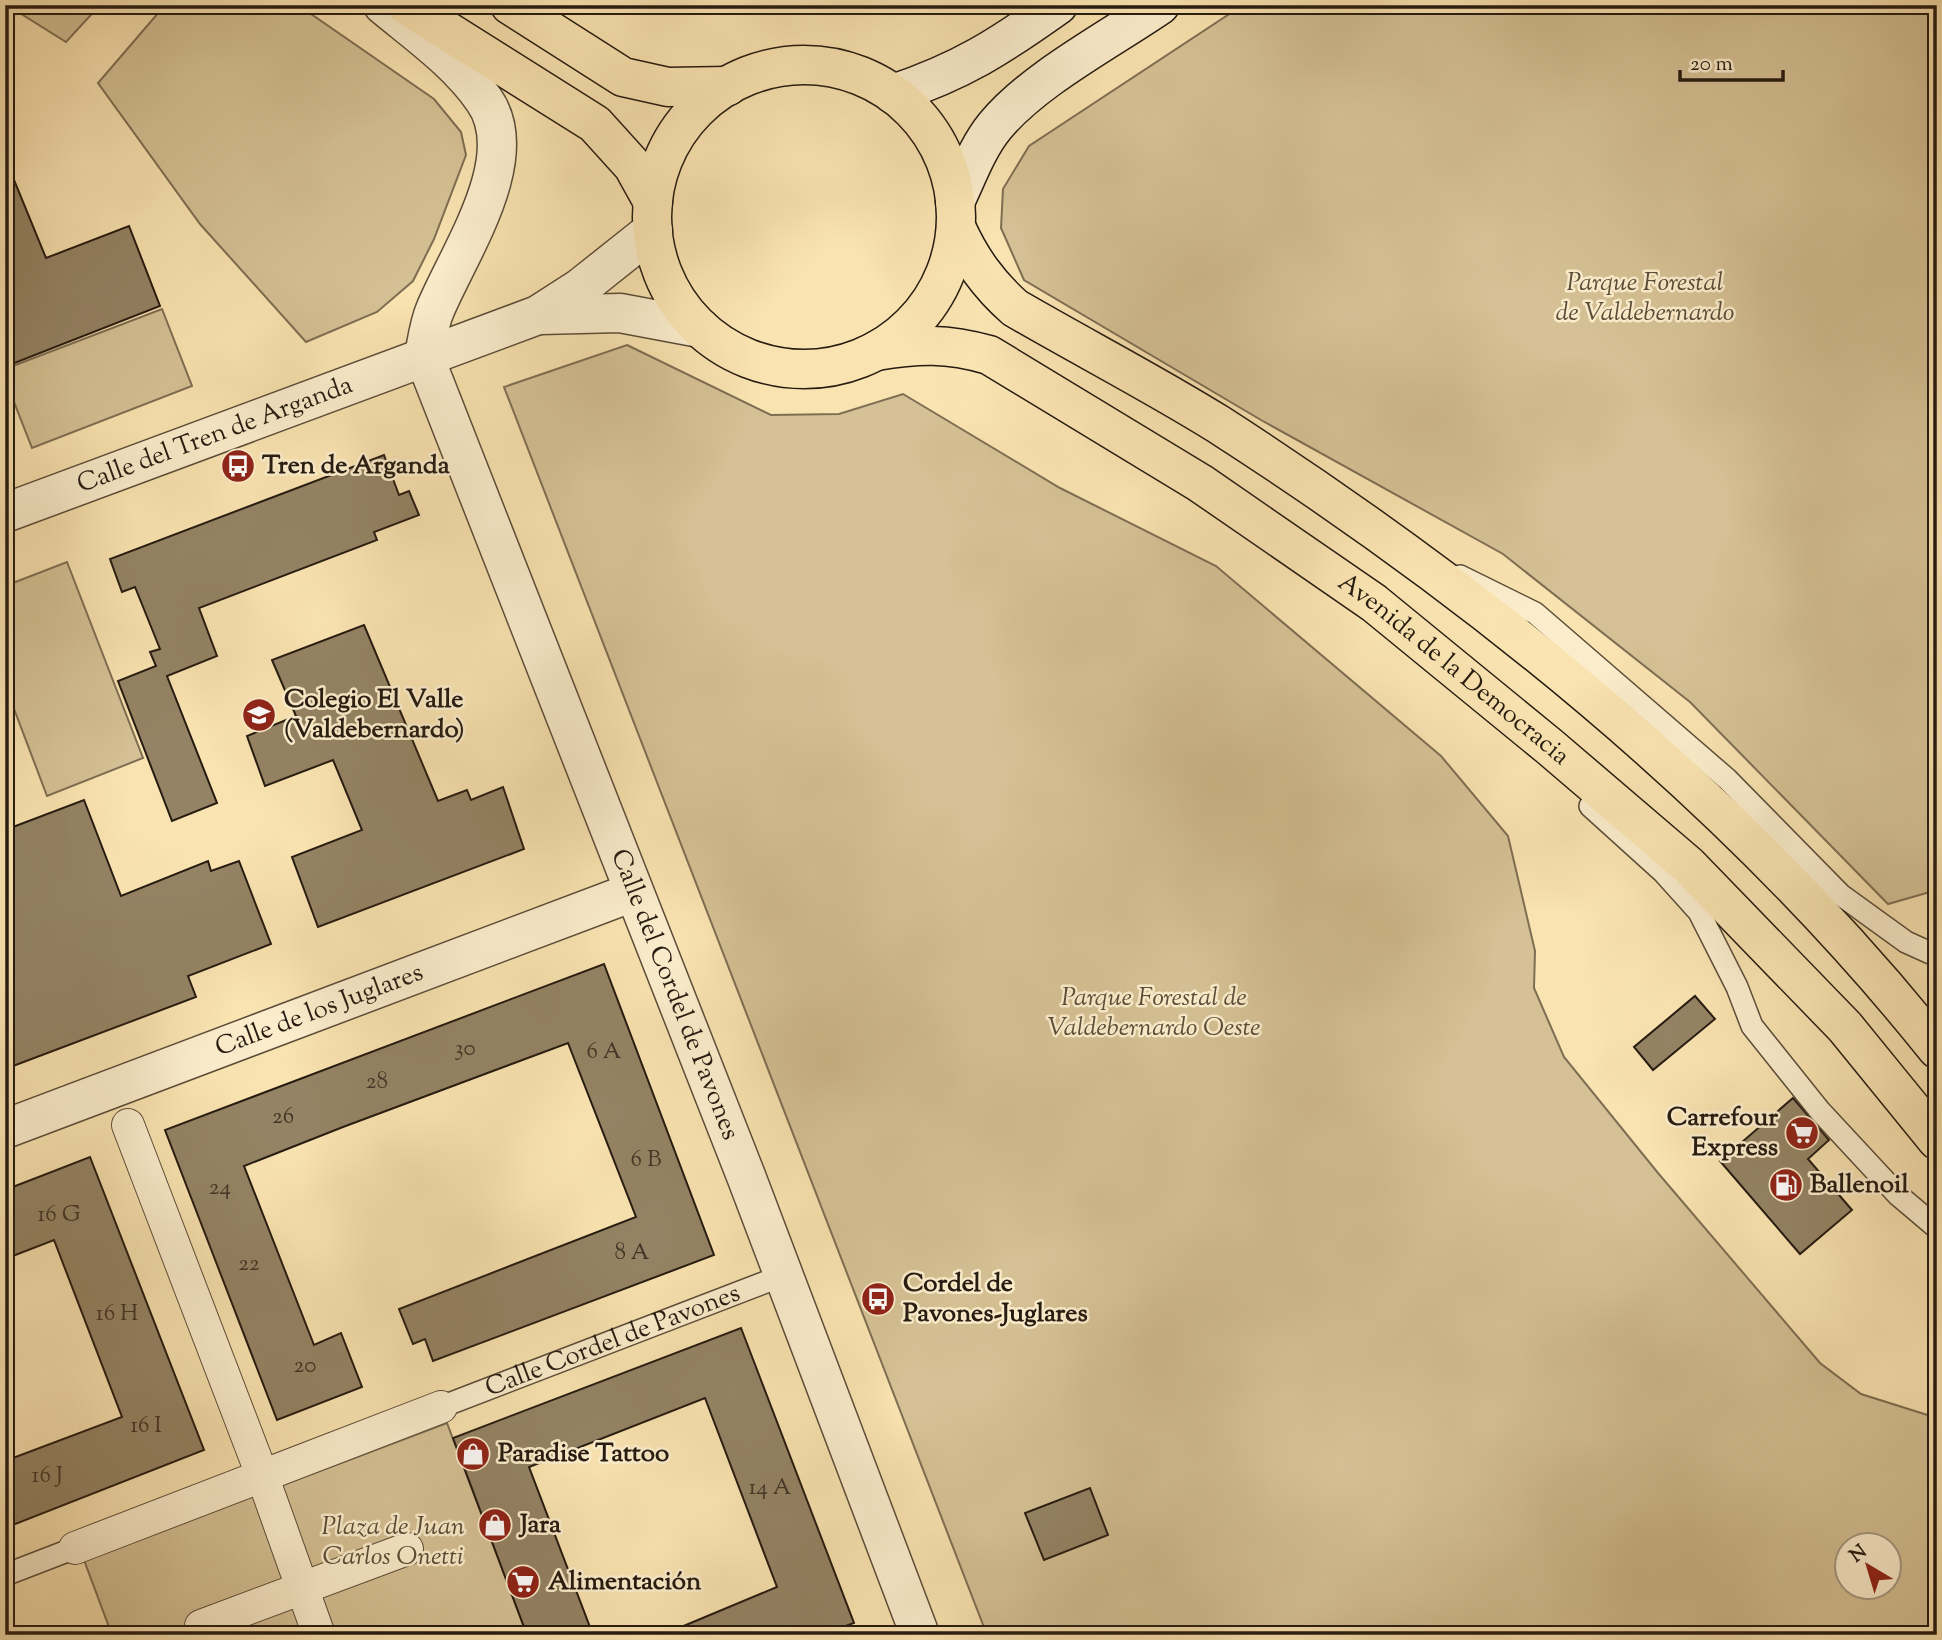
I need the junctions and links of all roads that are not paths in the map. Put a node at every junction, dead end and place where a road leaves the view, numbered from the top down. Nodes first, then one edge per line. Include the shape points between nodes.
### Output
1 (383, 5) edge
2 (406, 5) edge
3 (510, 5) edge
4 (1160, 5) edge
5 (1054, 7) edge
6 (728, 86) junction
7 (893, 94) junction
8 (955, 215) junction
9 (653, 216) junction
10 (538, 315) junction
11 (700, 328) junction
12 (876, 351) junction
13 (424, 356) junction
14 (5, 513) edge
15 (1398, 545) junction
16 (1374, 603) junction
17 (633, 892) junction
18 (1937, 956) edge
19 (1937, 1049) edge
20 (128, 1125) dead end
21 (5, 1129) edge
22 (1937, 1140) edge
23 (1937, 1228) edge
24 (784, 1275) junction
25 (441, 1407) joint
26 (262, 1475) junction
27 (75, 1548) joint
28 (407, 1549) dead end
29 (5, 1575) edge
30 (302, 1589) junction
31 (201, 1626) dead end
32 (919, 1634) edge
33 (319, 1635) edge

1 - 13 street via 470,82 486,103 498,137 490,187 433,313
2 - 9 main road via 594,124 633,166
3 - 6 main road via 623,77 668,87
4 - 8 street via 1021,99 983,144
5 - 7 street via 967,66
6 - 7 main road via 768,70 810,66 855,74
6 - 9 main road via 709,99 677,135 662,164
7 - 8 main road via 934,138 948,171
8 - 12 main road via 944,277 932,299 916,320
8 - 15 main road via 972,261 991,287 1015,308 1215,423
9 - 10 street, Calle del Tren de Arganda via 580,288
9 - 11 main road via 658,259 668,286
10 - 11 street, Calle del Tren de Arganda via 620,313
10 - 13 street, Calle del Tren de Arganda
11 - 12 main road via 742,357 787,368 832,366
12 - 16 main road, Avenida de la Democracia via 926,343 989,355 1200,483
13 - 14 street, Calle del Tren de Arganda
13 - 17 street, Calle del Cordel de Pavones
15 - 18 lane via 1535,614 1727,779 1841,895 1906,942
15 - 19 main road via 1539,653 1715,807 1891,991
16 - 22 main road, Avenida de la Democracia via 1688,865 1845,1027
16 - 23 lane via 1490,719 1663,872 1699,912 1752,1026 1829,1120 1898,1195
17 - 21 street, Calle de los Juglares
17 - 24 street, Calle del Cordel de Pavones
20 - 26 street
24 - 25 lane, Calle Cordel de Pavones
24 - 32 street, Calle del Cordel de Pavones
25 - 26 street
26 - 27 street
26 - 30 street
27 - 29 lane
28 - 30 street
30 - 31 street
30 - 33 street

